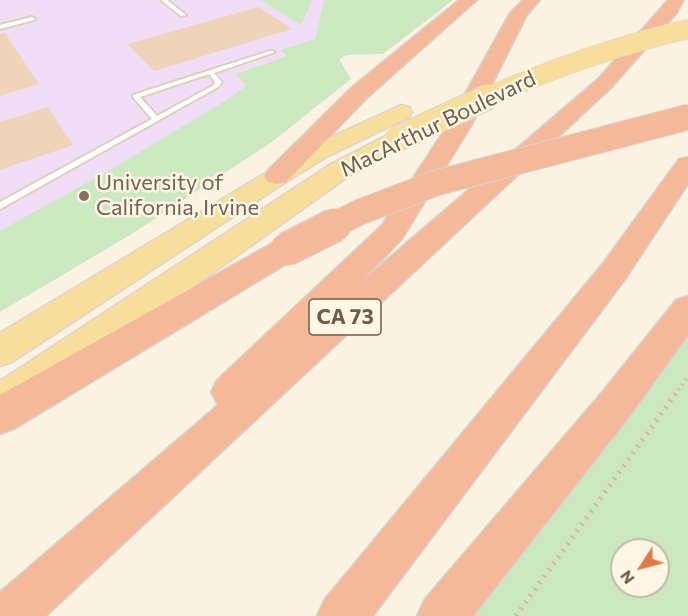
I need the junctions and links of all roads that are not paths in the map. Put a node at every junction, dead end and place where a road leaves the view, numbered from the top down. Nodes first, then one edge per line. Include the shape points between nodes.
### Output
1 (164, 0) edge
2 (469, 0) edge
3 (532, 0) edge
4 (679, 11) edge
5 (183, 15) dead end
6 (32, 20) dead end
7 (0, 27) edge
8 (272, 52) dead end
9 (210, 72) junction
10 (453, 90) dead end
11 (688, 117) edge
12 (407, 118) junction
13 (156, 119) junction
14 (688, 165) edge
15 (277, 176) junction
16 (36, 186) junction
17 (0, 198) edge
18 (0, 206) edge
19 (688, 309) edge
20 (0, 351) edge
21 (0, 402) edge
22 (0, 416) edge
23 (3, 616) edge
24 (10, 616) edge
25 (342, 616) edge
26 (442, 616) edge

1 - 5 lane
2 - 15 highway via 359,93
3 - 23 highway via 519,13 459,126 392,232
4 - 10 main road, MacArthur Boulevard via 519,63
4 - 12 main road, MacArthur Boulevard, bridge via 656,36
4 - 24 highway, CA 73 via 605,83
6 - 7 lane
8 - 9 lane
9 - 13 lane via 219,82 216,86
9 - 13 lane via 135,96
11 - 22 highway, bridge via 436,183 360,212 288,249
12 - 15 main road, MacArthur Boulevard via 316,153
12 - 21 main road, MacArthur Boulevard via 340,170
13 - 16 lane
14 - 25 highway via 615,270
15 - 20 main road
16 - 17 lane
16 - 18 lane
19 - 26 highway via 616,404

